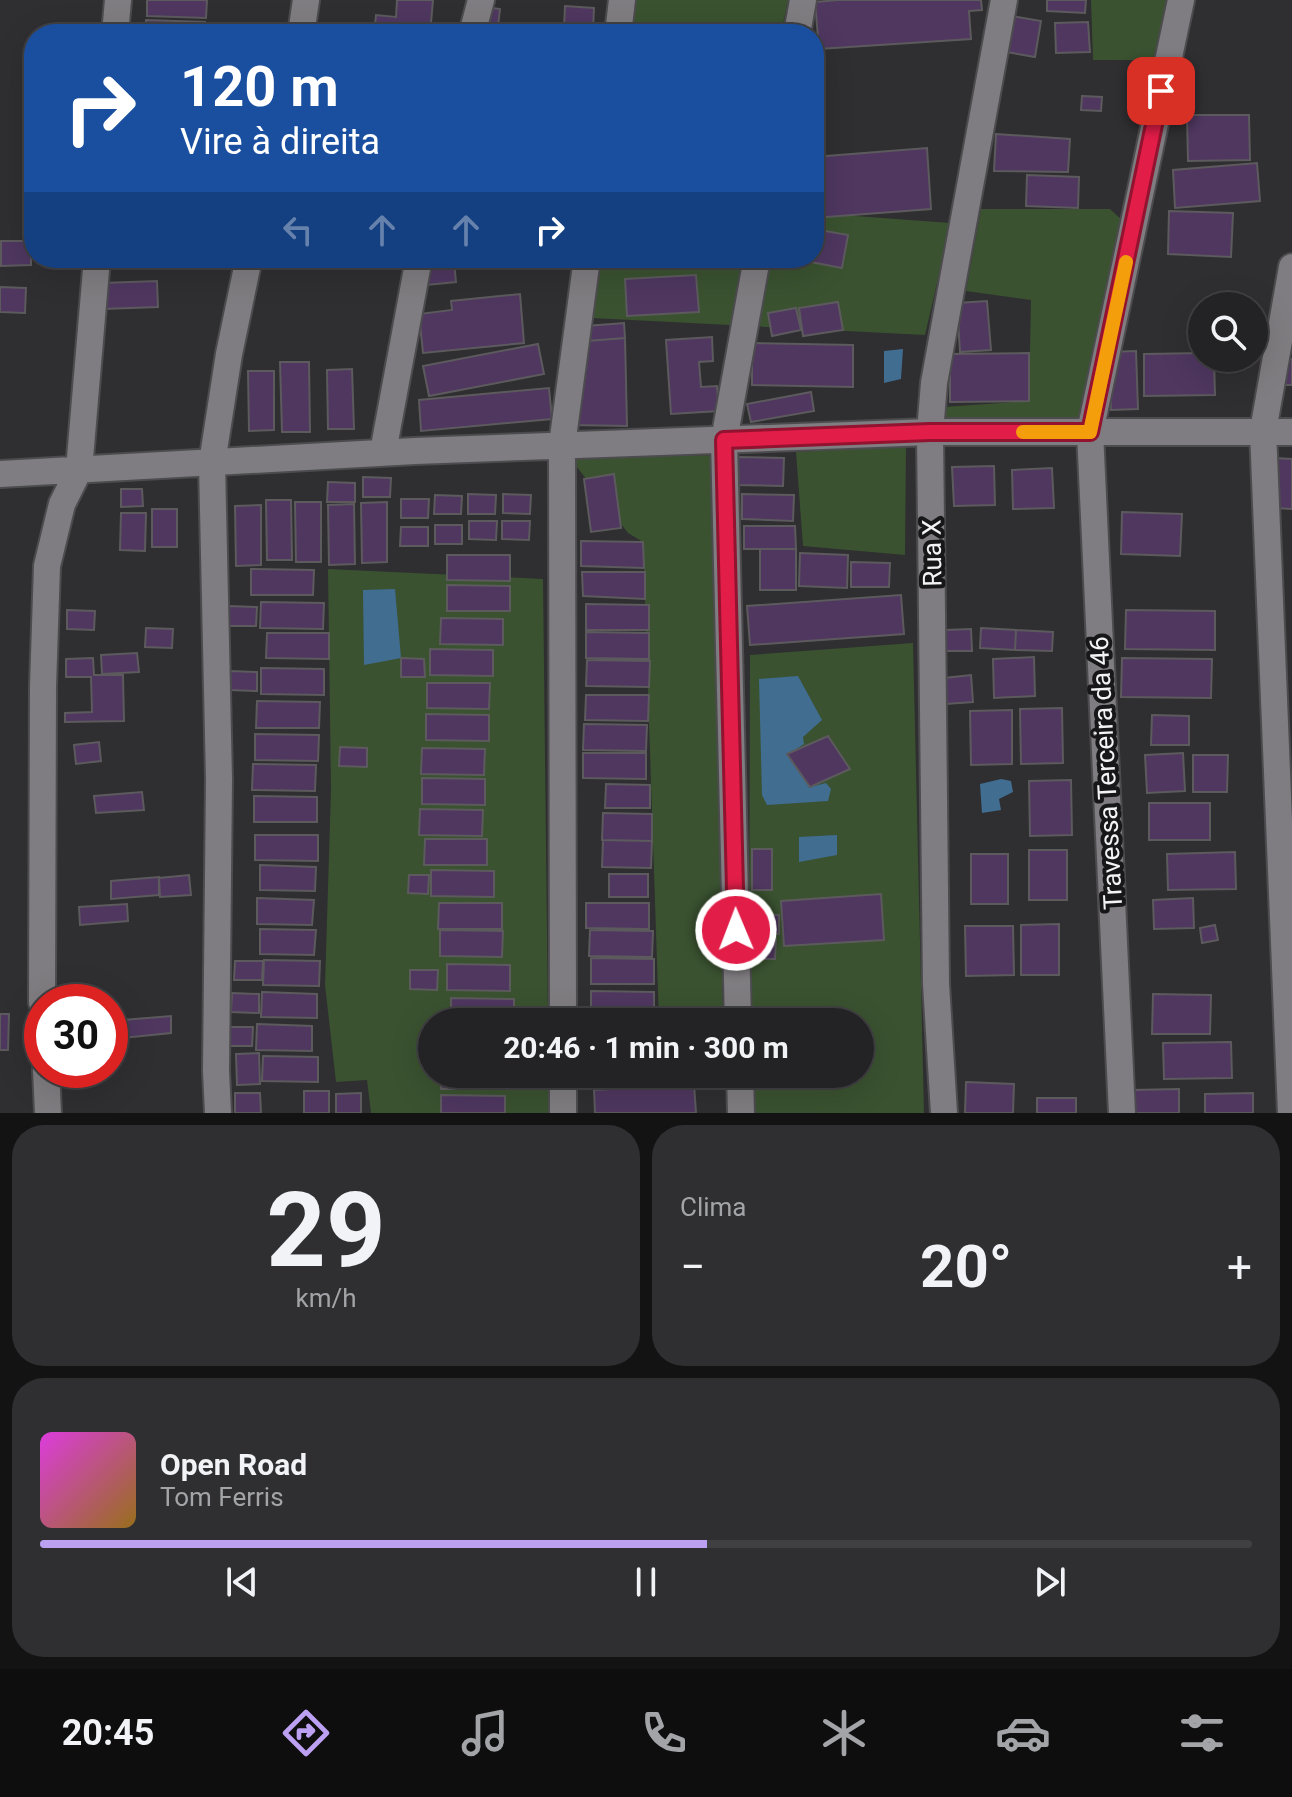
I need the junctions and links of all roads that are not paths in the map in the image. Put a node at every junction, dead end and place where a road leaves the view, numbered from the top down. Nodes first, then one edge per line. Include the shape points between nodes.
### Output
1 (118, 0) edge
2 (306, 0) edge
3 (481, 0) edge
4 (622, 0) edge
5 (803, 0) edge
6 (1004, 0) edge
7 (1181, 0) edge
8 (116, 24) edge
9 (302, 24) edge
10 (475, 24) edge
11 (619, 24) edge
12 (799, 24) edge
13 (1292, 267) edge
14 (96, 268) edge
15 (247, 268) edge
16 (417, 268) edge
17 (586, 268) edge
18 (755, 268) edge
19 (1263, 431) junction
20 (930, 432) junction
21 (1090, 432) junction
22 (1292, 432) edge
23 (724, 440) junction
24 (562, 445) junction
25 (383, 452) junction
26 (212, 463) junction
27 (79, 470) junction
28 (0, 474) edge
29 (42, 984) edge
30 (563, 1008) edge
31 (738, 1008) edge
32 (47, 1088) edge
33 (563, 1088) edge
34 (740, 1088) edge
35 (48, 1113) edge
36 (218, 1113) edge
37 (563, 1113) edge
38 (741, 1113) edge
39 (944, 1113) edge
40 (1122, 1113) edge
41 (1291, 1113) edge

1 - 8 street
2 - 9 street
3 - 10 street
4 - 11 street
5 - 12 street
6 - 20 street, Rua X via 934,383
7 - 21 street, Travessa Terceira da 46
13 - 19 street
14 - 27 street
15 - 26 street
16 - 25 street
17 - 24 street
18 - 23 street
19 - 21 street
19 - 22 street
19 - 41 street
20 - 21 street
20 - 23 street
20 - 39 street, Rua X via 936,984
21 - 40 street, Travessa Terceira da 46
23 - 24 street
23 - 31 street
24 - 25 street
24 - 30 street
25 - 26 street
26 - 27 street
26 - 36 street via 219,780
27 - 28 street
27 - 29 street via 62,504 47,566
32 - 35 street
33 - 37 street
34 - 38 street

